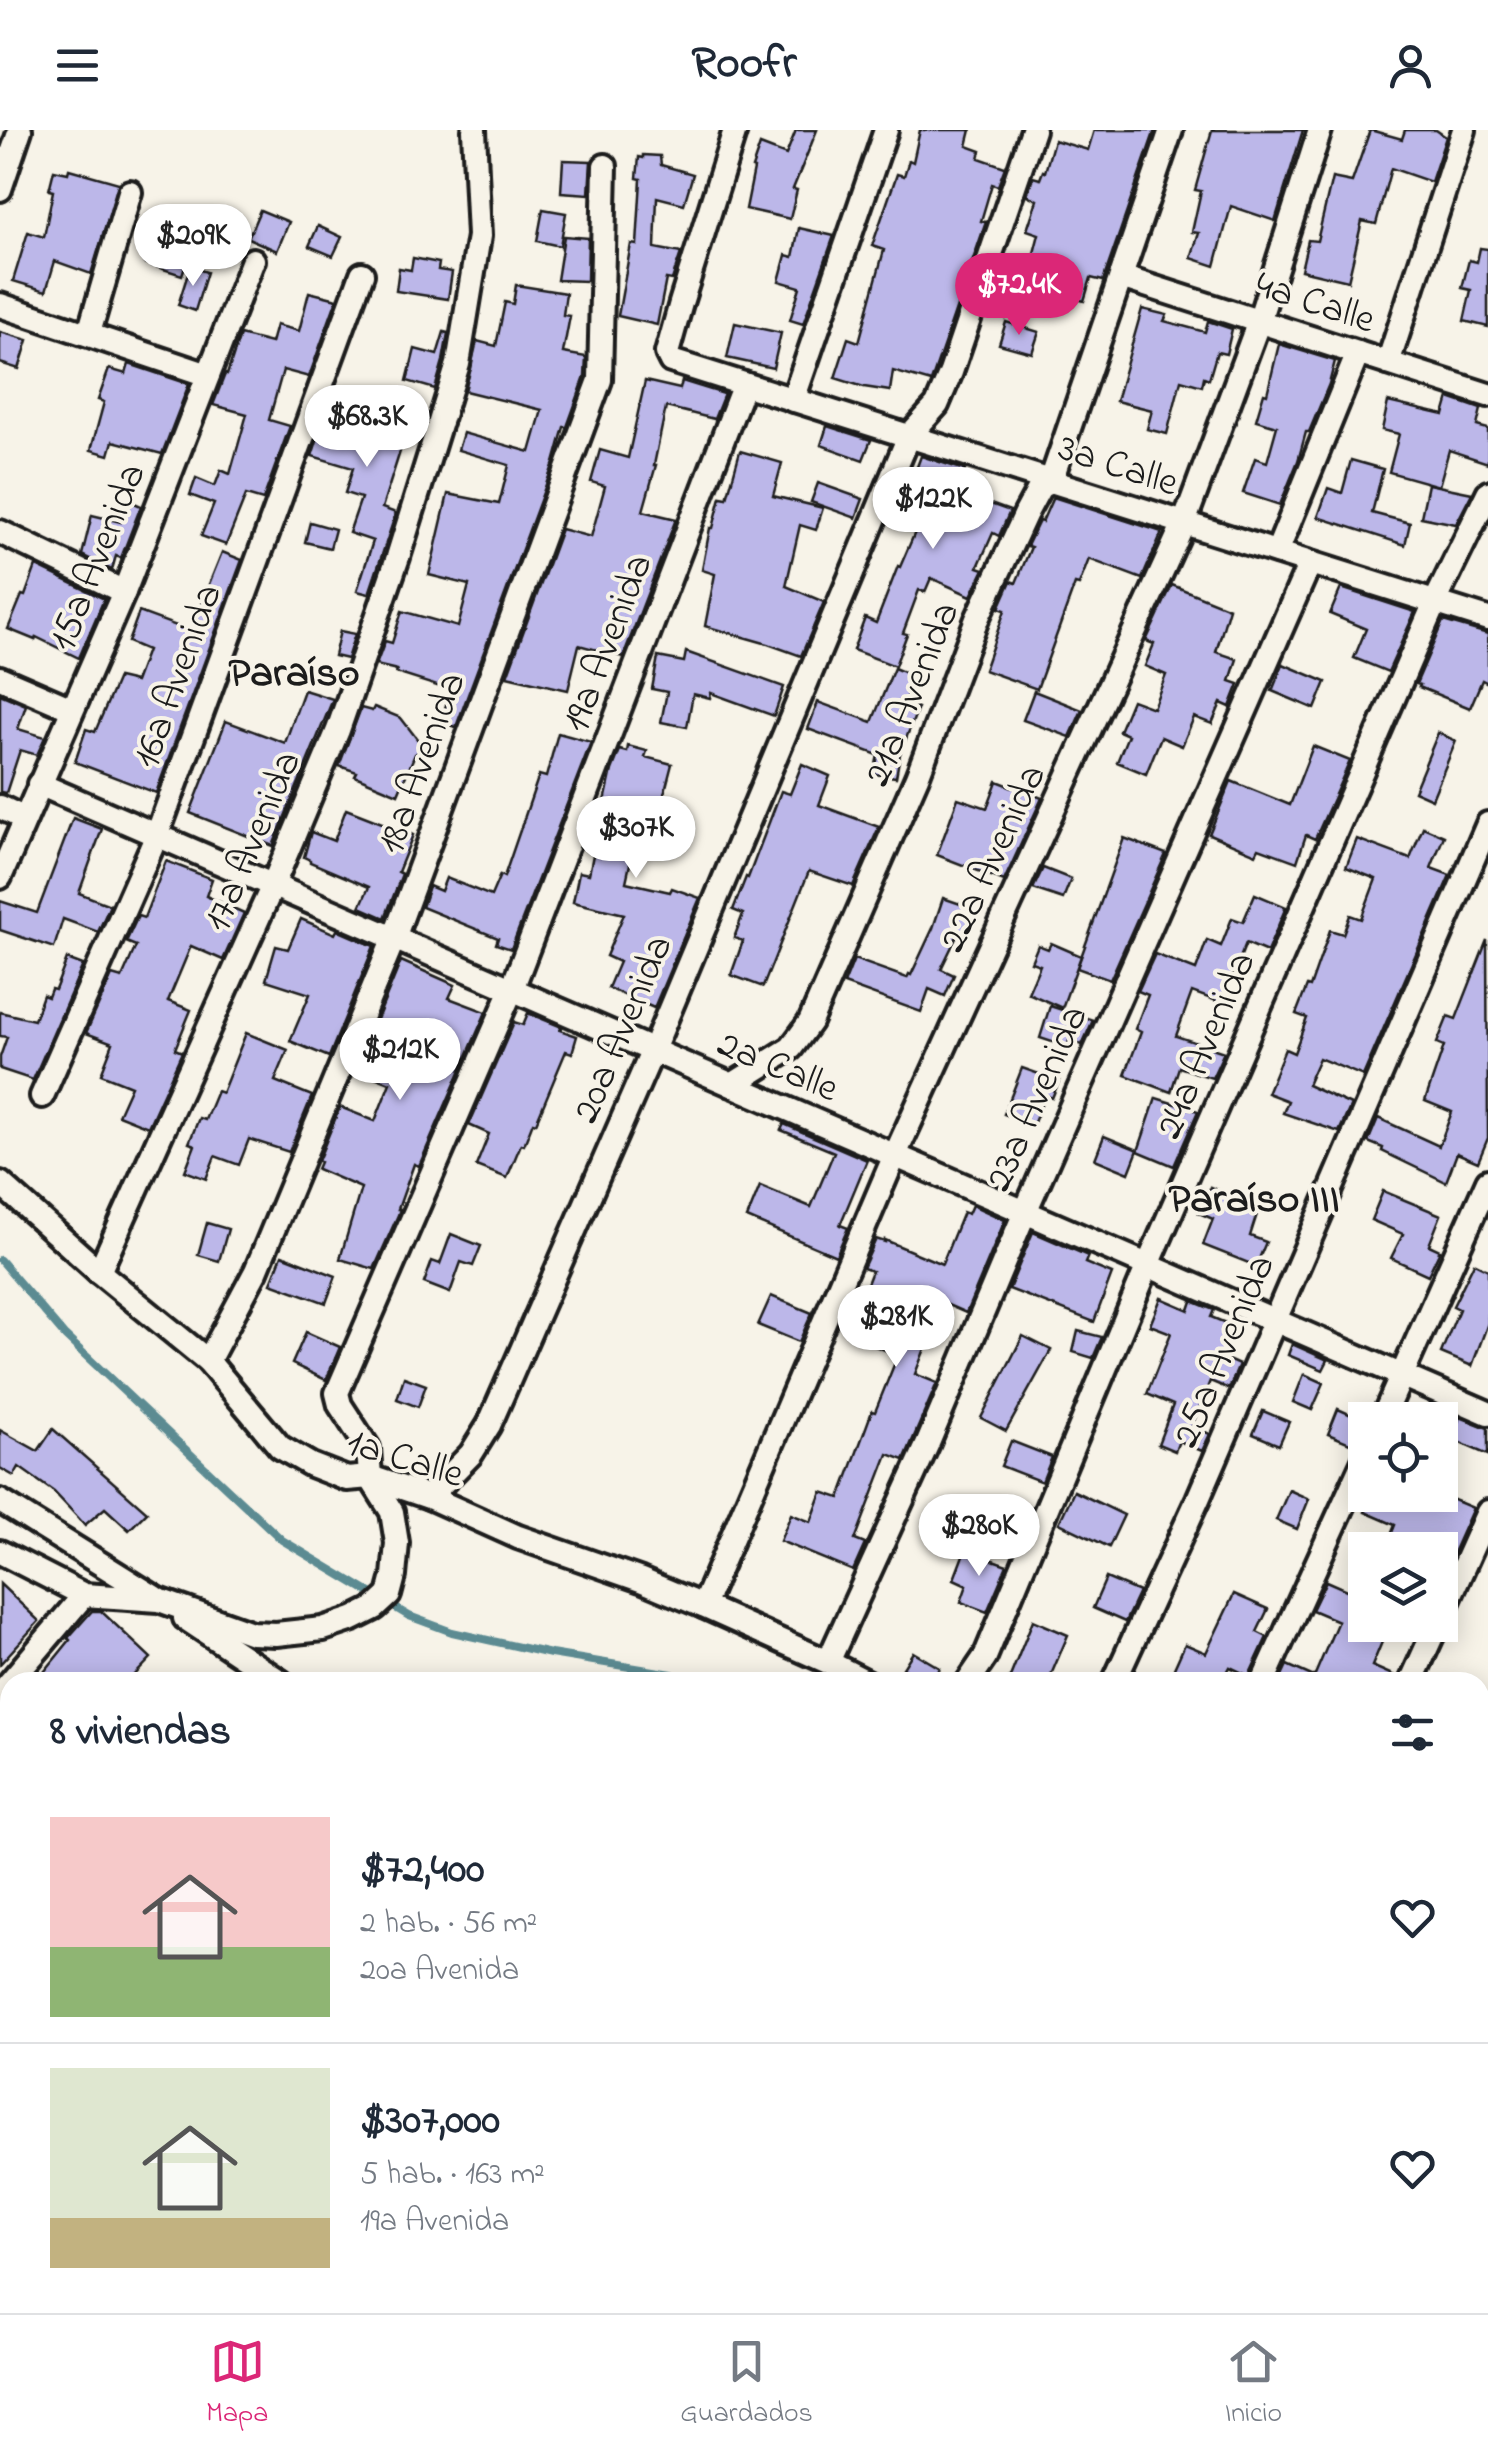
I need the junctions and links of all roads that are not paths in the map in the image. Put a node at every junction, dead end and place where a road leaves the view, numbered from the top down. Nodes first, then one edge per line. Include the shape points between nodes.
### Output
1 (20, 130) edge
2 (474, 130) edge
3 (735, 130) edge
4 (886, 130) edge
5 (1033, 130) edge
6 (1171, 130) edge
7 (1320, 130) edge
8 (1464, 130) edge
9 (605, 166) dead end
10 (0, 188) edge
11 (130, 192) dead end
12 (253, 260) dead end
13 (362, 274) dead end
14 (1121, 277) junction
15 (0, 305) edge
16 (1258, 321) junction
17 (89, 333) junction
18 (1358, 353) junction
19 (1388, 363) junction
20 (208, 375) junction
21 (744, 384) junction
22 (1488, 395) edge
23 (793, 400) junction
24 (909, 436) junction
25 (1051, 481) junction
26 (1488, 493) edge
27 (1184, 523) junction
28 (0, 532) edge
29 (1277, 552) junction
30 (1310, 563) junction
31 (124, 592) junction
32 (1435, 602) junction
33 (1488, 619) edge
34 (0, 678) edge
35 (72, 709) junction
36 (40, 784) junction
37 (0, 808) edge
38 (25, 819) junction
39 (1488, 824) edge
40 (157, 834) junction
41 (0, 877) edge
42 (272, 885) junction
43 (394, 938) junction
44 (512, 989) junction
45 (652, 1050) junction
46 (732, 1085) junction
47 (42, 1096) dead end
48 (894, 1156) junction
49 (1488, 1182) edge
50 (0, 1183) edge
51 (1024, 1212) junction
52 (1148, 1266) junction
53 (99, 1272) junction
54 (1274, 1320) junction
55 (208, 1360) junction
56 (1402, 1376) junction
57 (1390, 1402) edge
58 (1488, 1413) edge
59 (370, 1477) junction
60 (1348, 1495) edge
61 (430, 1497) junction
62 (0, 1501) edge
63 (1488, 1512) edge
64 (0, 1552) edge
65 (1458, 1579) edge
66 (84, 1596) junction
67 (159, 1600) junction
68 (703, 1606) junction
69 (1430, 1642) edge
70 (828, 1662) junction
71 (19, 1672) edge
72 (264, 1672) edge
73 (848, 1672) edge
74 (975, 1672) edge
75 (1119, 1672) edge
76 (1268, 1672) edge
77 (1416, 1672) edge

1 - 10 street
2 - 42 street, 17a Avenida via 479,236 458,364 338,730
3 - 21 street, 3a Calle via 667,353 671,361
4 - 23 street
5 - 24 street, 20a Avenida via 951,372 937,405
6 - 14 street, 21a Avenida
7 - 16 street, 22a Avenida
8 - 19 street
9 - 43 street, 18a Avenida via 600,380
11 - 17 street
12 - 20 street, 15a Avenida
13 - 40 street, 16a Avenida
14 - 16 street, 4a Calle
14 - 25 street, 21a Avenida
15 - 17 street
16 - 18 street, 4a Calle
16 - 27 street, 22a Avenida
17 - 20 street
18 - 19 street, 4a Calle
18 - 29 street
19 - 22 street, 4a Calle
20 - 31 street, 15a Avenida
21 - 23 street, 3a Calle
21 - 44 street, 19a Avenida
23 - 24 street, 3a Calle
24 - 25 street, 3a Calle
24 - 45 street, 20a Avenida
25 - 27 street, 3a Calle
25 - 46 street, 21a Avenida via 1026,513 977,619 917,777 810,1022 790,1048
26 - 32 street, 24a Avenida
27 - 29 street, 3a Calle
27 - 48 street, 22a Avenida
28 - 31 street
29 - 30 street, 3a Calle
30 - 32 street, 3a Calle
30 - 51 street, 23a Avenida
31 - 35 street, 15a Avenida
32 - 33 street, 3a Calle
32 - 52 street, 24a Avenida
34 - 35 street
35 - 36 street, 15a Avenida
36 - 38 street, 15a Avenida
36 - 40 street, 2a Calle
37 - 38 street
38 - 41 street, 15a Avenida
39 - 54 street, 25a Avenida
40 - 42 street, 2a Calle
40 - 47 street, 16a Avenida
42 - 43 street, 2a Calle
42 - 53 street, 17a Avenida
43 - 44 street, 2a Calle
43 - 55 street, 18a Avenida via 256,1272
44 - 45 street, 2a Calle
44 - 59 street, 19a Avenida via 336,1393 368,1448
45 - 46 street, 2a Calle
45 - 61 street, 20a Avenida via 488,1425
46 - 48 street, 2a Calle
48 - 51 street, 2a Calle
48 - 68 street, 22a Avenida
49 - 56 street
50 - 53 street, 1a Calle
51 - 52 street, 2a Calle
51 - 70 street, 23a Avenida
52 - 54 street, 2a Calle
52 - 74 street, 24a Avenida
53 - 55 street, 1a Calle
54 - 56 street, 2a Calle
54 - 75 street, 25a Avenida
55 - 59 street, 1a Calle via 280,1447 347,1479
56 - 57 street
56 - 58 street, 2a Calle
59 - 61 street, 1a Calle
59 - 67 street via 392,1512 394,1576 389,1595 354,1620 252,1633
60 - 76 street
61 - 68 street, 1a Calle
62 - 67 street
63 - 65 street
64 - 66 street
66 - 67 street
66 - 71 street
67 - 72 street
68 - 70 street, 1a Calle
69 - 77 street
70 - 73 street, 1a Calle

